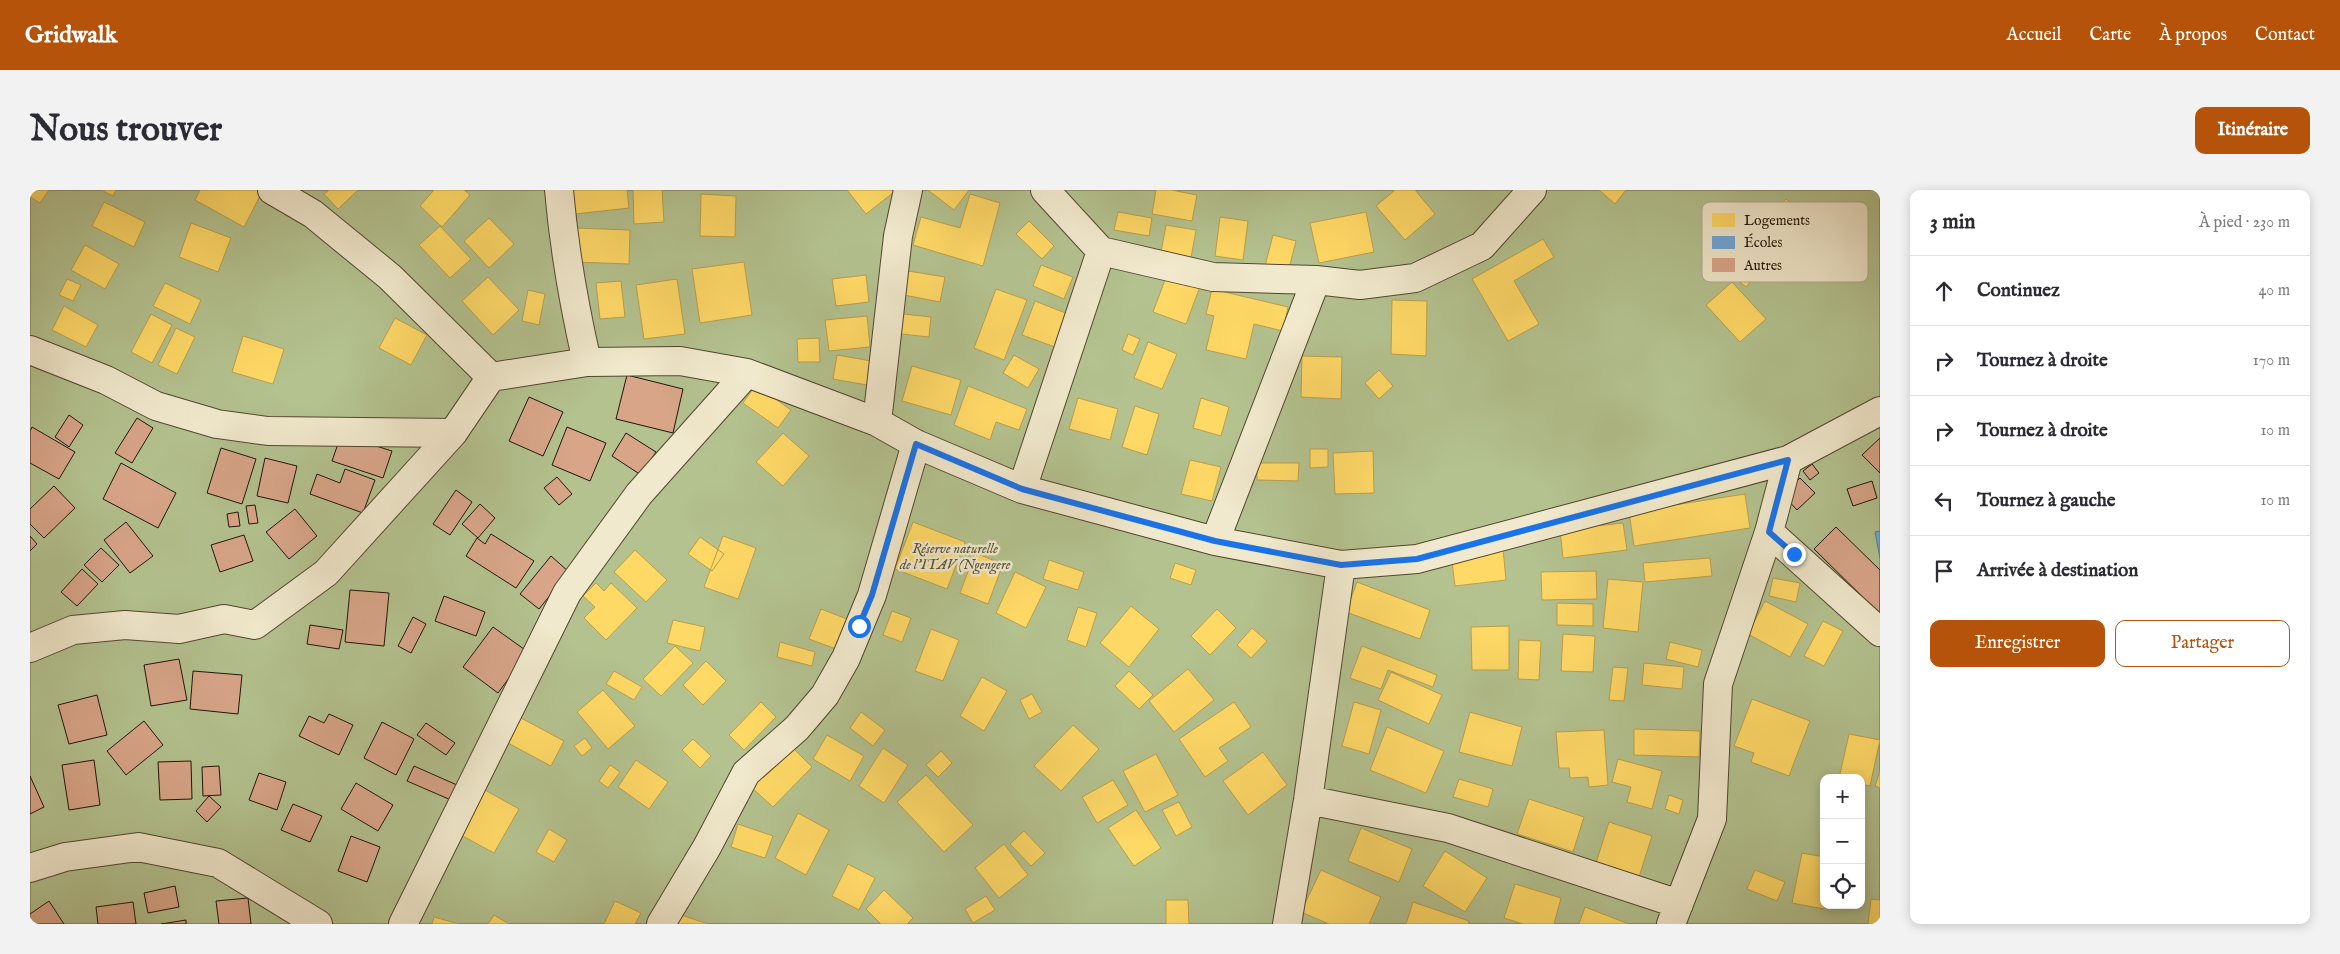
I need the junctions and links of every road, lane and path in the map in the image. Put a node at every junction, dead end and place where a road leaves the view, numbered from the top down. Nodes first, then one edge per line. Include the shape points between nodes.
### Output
1 (272, 190) edge
2 (559, 190) edge
3 (908, 190) edge
4 (1045, 190) edge
5 (1532, 190) edge
6 (1101, 251) junction
7 (1316, 280) junction
8 (30, 350) edge
9 (587, 362) junction
10 (747, 373) junction
11 (491, 377) junction
12 (1880, 411) edge
13 (877, 422) junction
14 (453, 434) junction
15 (916, 444) junction
16 (1788, 460) junction
17 (1022, 489) junction
18 (1769, 532) junction
19 (1215, 541) junction
20 (1341, 565) junction
21 (1880, 632) edge
22 (30, 648) edge
23 (1308, 800) junction
24 (30, 868) edge
25 (1675, 914) edge
26 (318, 924) edge
27 (403, 924) edge
28 (661, 924) edge
29 (1287, 924) edge

1 - 11 street via 314,214 390,277
2 - 9 street via 575,309
3 - 13 street via 898,236
4 - 6 street
5 - 7 street via 1482,246 1415,278 1360,285
6 - 7 street via 1213,277
6 - 17 street
7 - 19 street
8 - 14 street via 106,380 156,406 216,424 268,431
9 - 10 street via 680,362
9 - 11 street
10 - 13 street
10 - 27 street via 639,494 567,593
11 - 14 street
12 - 16 street
13 - 15 street
14 - 22 street via 326,573 255,625 224,619 179,629 124,625 72,630
15 - 17 street
15 - 28 street via 872,595 846,658 825,695 798,728 746,773
16 - 18 street
16 - 20 street via 1417,559
17 - 19 street
18 - 21 street
18 - 25 street via 1718,684 1712,819
19 - 20 street
20 - 23 street
23 - 25 street via 1448,828
23 - 29 street
24 - 26 street via 65,857 138,847 218,862

